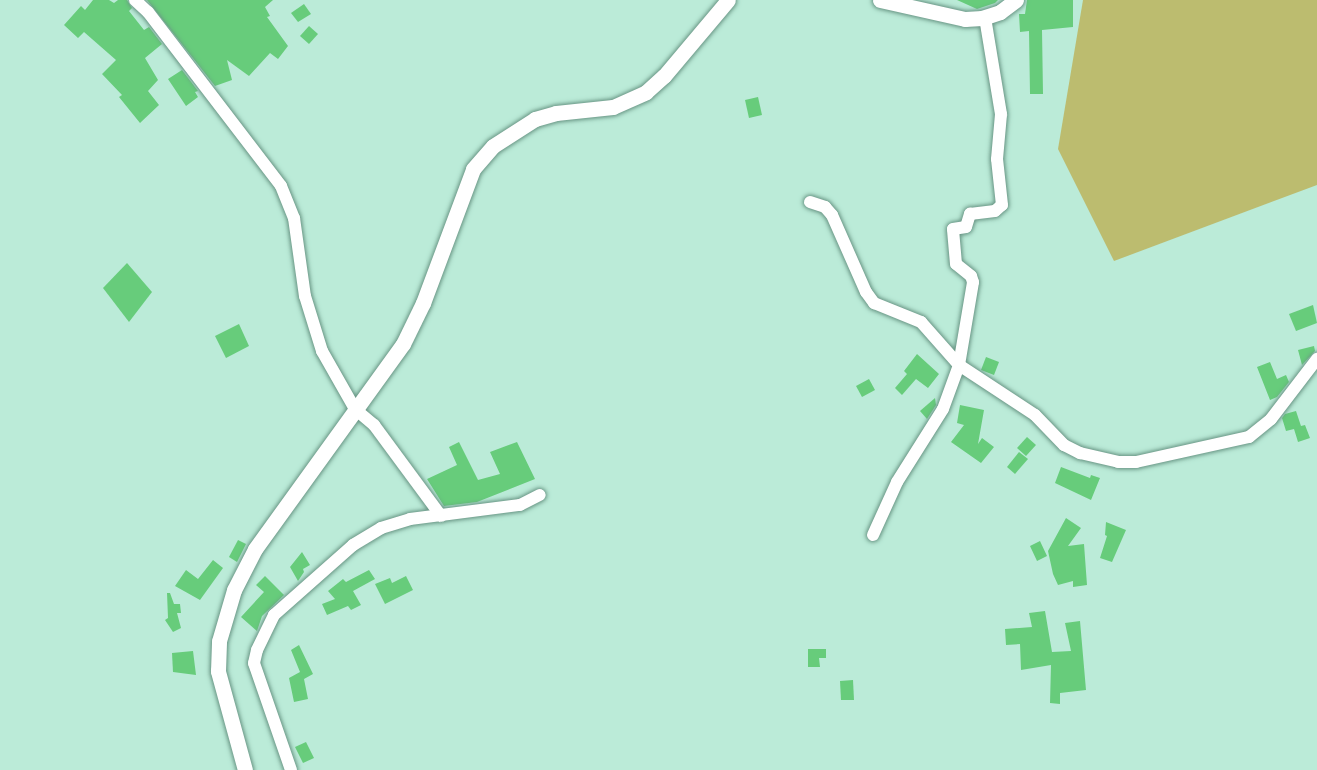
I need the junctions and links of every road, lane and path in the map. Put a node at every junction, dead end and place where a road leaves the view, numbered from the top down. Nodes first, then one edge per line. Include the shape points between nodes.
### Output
1 (135, 0) edge
2 (728, 0) edge
3 (880, 0) edge
4 (1016, 0) edge
5 (985, 17) junction
6 (810, 202) dead end
7 (1317, 359) edge
8 (959, 365) junction
9 (355, 409) junction
10 (540, 495) dead end
11 (441, 516) junction
12 (873, 535) dead end
13 (245, 770) edge
14 (291, 770) edge

1 - 9 street via 281,186 294,218 314,330 336,379
2 - 9 street via 646,92 613,107 535,119 482,157 466,183 412,328
3 - 5 street via 946,16
4 - 5 street
5 - 8 street via 1001,114 997,159 1003,201 998,210 970,214 966,227 953,230 956,264 973,279
6 - 8 street via 825,207 832,215 870,299 883,309 921,322
7 - 8 street via 1271,419 1249,437 1136,462 1118,462 1072,449 1035,415
8 - 12 street via 943,409 897,482
9 - 11 street via 374,425
9 - 13 street via 255,549 225,616 218,671
10 - 11 street via 520,505
11 - 14 street via 397,522 362,538 271,620 257,650 255,668

